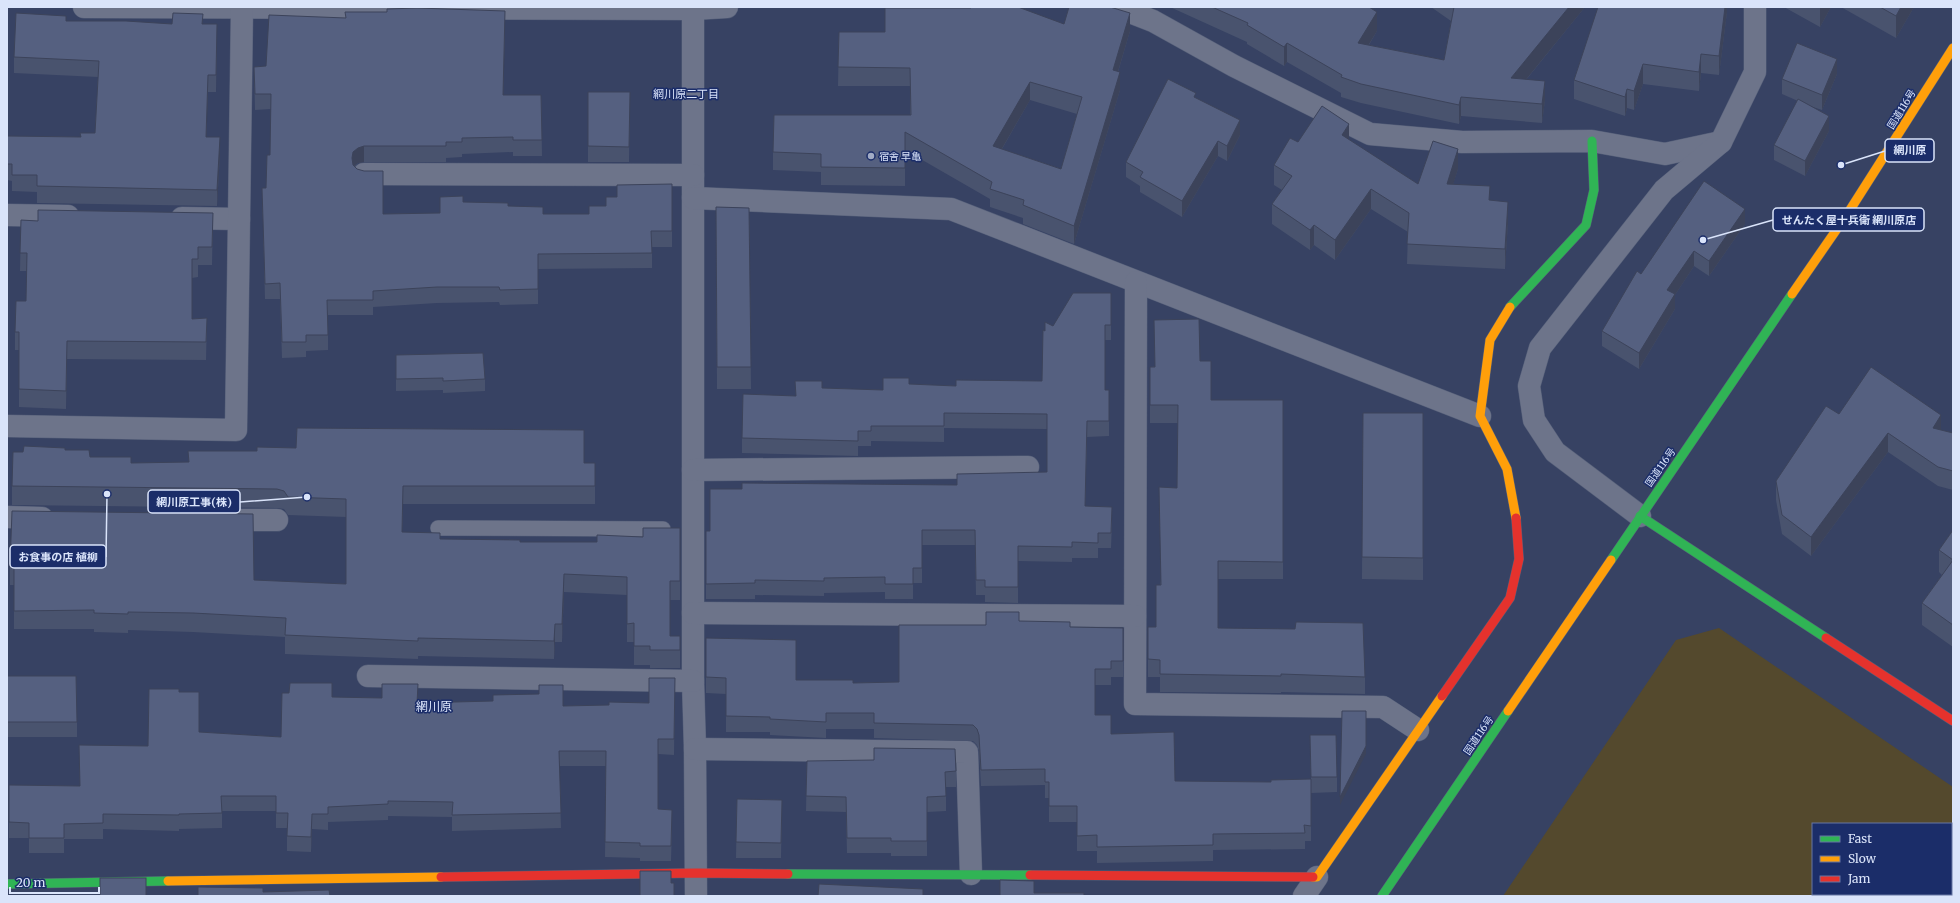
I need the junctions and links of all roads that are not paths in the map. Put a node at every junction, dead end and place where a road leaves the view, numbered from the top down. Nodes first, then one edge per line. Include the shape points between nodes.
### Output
1 (84, 7) edge
2 (727, 7) edge
3 (1117, 7) edge
4 (1755, 7) edge
5 (242, 8) edge
6 (693, 8) edge
7 (1953, 48) edge
8 (1592, 141) junction
9 (1721, 142) junction
10 (364, 174) edge
11 (693, 175) junction
12 (693, 198) junction
13 (7, 215) edge
14 (84, 216) edge
15 (162, 218) edge
16 (239, 219) junction
17 (1136, 282) junction
18 (1480, 416) junction
19 (7, 426) edge
20 (1028, 466) dead end
21 (693, 470) junction
22 (1640, 516) junction
23 (7, 517) edge
24 (63, 518) edge
25 (206, 519) edge
26 (277, 520) dead end
27 (438, 528) dead end
28 (692, 529) junction
29 (693, 613) junction
30 (1135, 616) junction
31 (368, 676) dead end
32 (693, 681) junction
33 (1953, 721) edge
34 (1418, 730) junction
35 (695, 749) junction
36 (696, 873) junction
37 (971, 874) junction
38 (1317, 877) junction
39 (7, 884) edge
40 (696, 896) edge
41 (1304, 896) edge
42 (1382, 896) edge

1 - 5 street
2 - 6 street
3 - 8 street via 1153,21 1234,66 1370,134 1462,142
4 - 9 street via 1754,72
5 - 6 street
5 - 16 street
6 - 11 street
7 - 22 main road, 国道116号 via 1848,213
8 - 9 street via 1665,154
8 - 18 main road via 1594,190 1586,225 1513,302 1490,340
9 - 22 street via 1660,196 1540,348 1528,386 1534,420 1555,452
10 - 11 street
11 - 12 street
12 - 17 street via 951,209
12 - 21 street
13 - 14 street
15 - 16 street
16 - 19 street via 236,430
17 - 18 street
17 - 30 street
18 - 34 main road via 1507,469 1516,516 1519,560 1510,598
20 - 21 street
21 - 28 street
22 - 33 main road
22 - 42 main road, 国道116号
23 - 24 street
25 - 26 street
27 - 28 lane
28 - 29 street
29 - 30 street
29 - 32 street
30 - 34 street via 1135,704 1383,707
31 - 32 street
32 - 35 street
34 - 38 main road
35 - 36 street
35 - 37 street via 967,752
36 - 37 main road
36 - 39 main road
36 - 40 street
37 - 38 main road
38 - 41 street

